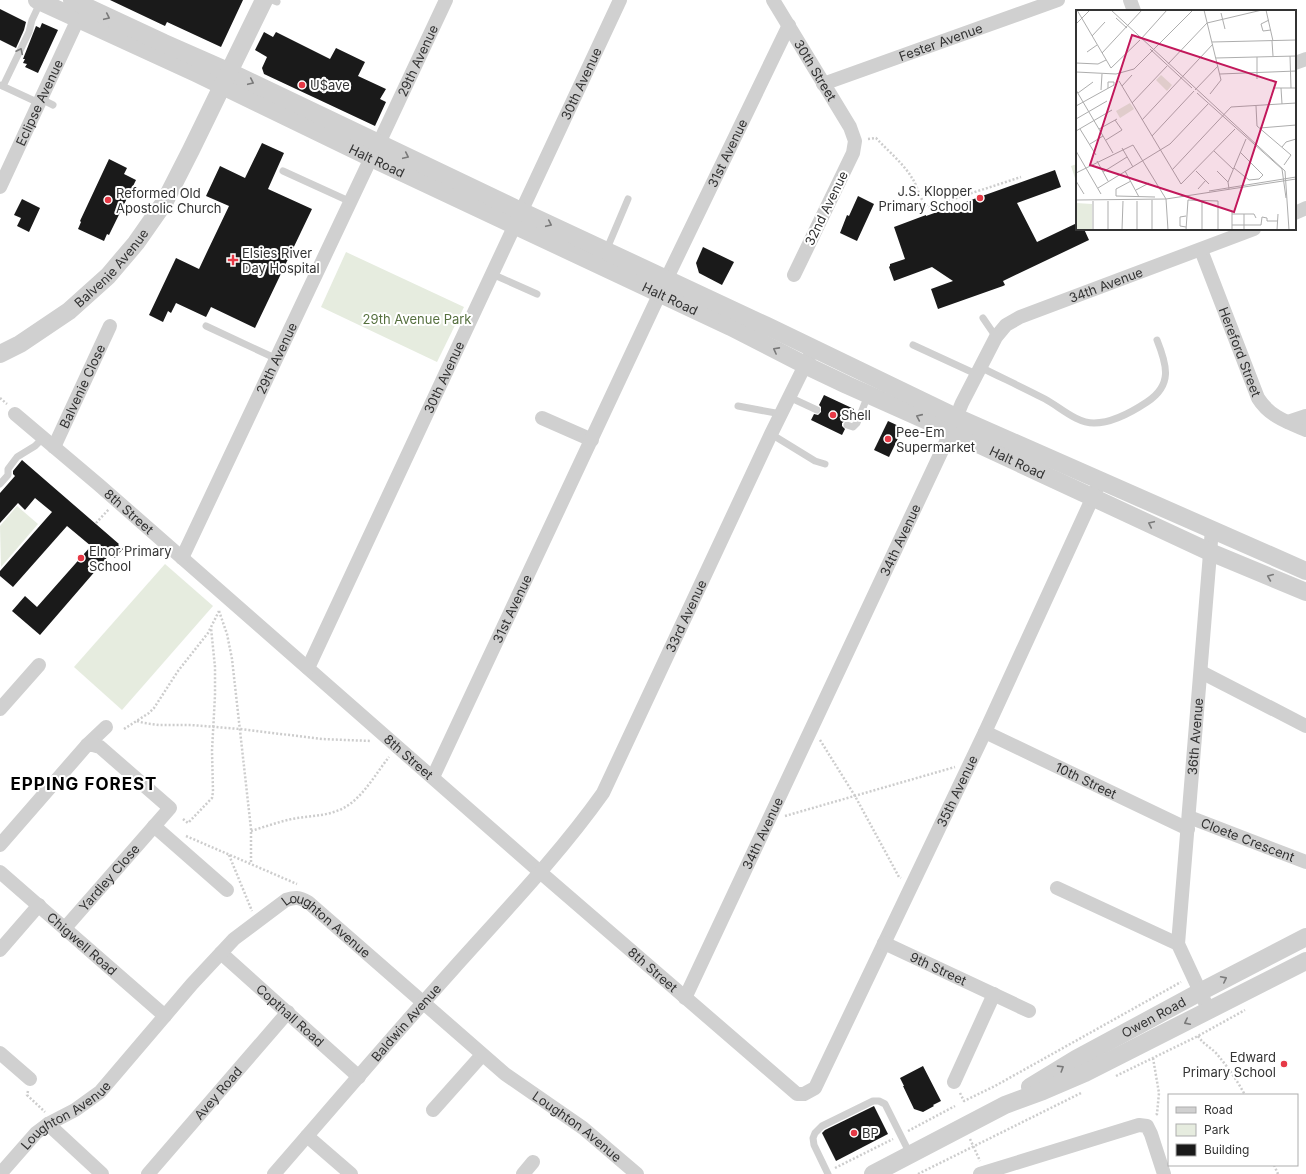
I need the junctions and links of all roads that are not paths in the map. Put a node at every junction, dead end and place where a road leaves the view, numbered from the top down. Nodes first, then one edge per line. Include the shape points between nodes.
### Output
1 (446, 0) edge
2 (620, 0) edge
3 (773, 0) edge
4 (1058, 0) edge
5 (1130, 0) edge
6 (39, 1) edge
7 (271, 1) edge
8 (81, 6) edge
9 (1134, 10) edge
10 (788, 26) junction
11 (1306, 59) edge
12 (1296, 63) edge
13 (226, 79) junction
14 (823, 84) junction
15 (2, 85) edge
16 (44, 102) junction
17 (855, 141) joint
18 (375, 151) junction
19 (283, 171) dead end
20 (0, 187) edge
21 (628, 200) dead end
22 (351, 202) junction
23 (1306, 208) edge
24 (1296, 213) edge
25 (518, 218) junction
26 (1251, 230) edge
27 (1201, 250) junction
28 (606, 251) junction
29 (492, 274) junction
30 (794, 275) dead end
31 (663, 287) junction
32 (537, 294) dead end
33 (983, 318) dead end
34 (110, 326) dead end
35 (206, 326) dead end
36 (996, 337) junction
37 (1157, 340) dead end
38 (913, 345) dead end
39 (813, 349) junction
40 (0, 354) edge
41 (277, 359) junction
42 (805, 365) junction
43 (978, 370) junction
44 (868, 395) junction
45 (789, 397) junction
46 (738, 406) dead end
47 (817, 410) dead end
48 (13, 411) road end
49 (781, 414) junction
50 (1306, 416) edge
51 (542, 418) dead end
52 (1288, 422) junction
53 (847, 424) dead end
54 (953, 424) junction
55 (1306, 430) edge
56 (771, 434) junction
57 (43, 438) junction
58 (592, 440) junction
59 (54, 447) junction
60 (825, 464) dead end
61 (1100, 481) junction
62 (0, 484) edge
63 (1093, 498) junction
64 (1212, 529) junction
65 (1210, 552) junction
66 (182, 558) junction
67 (1306, 571) edge
68 (1306, 592) edge
69 (39, 665) dead end
70 (308, 668) junction
71 (1201, 672) junction
72 (0, 709) edge
73 (1306, 726) edge
74 (106, 727) dead end
75 (985, 732) junction
76 (87, 746) junction
77 (433, 777) junction
78 (1188, 823) junction
79 (154, 826) junction
80 (0, 845) edge
81 (1306, 862) edge
82 (0, 872) edge
83 (540, 872) junction
84 (1057, 888) dead end
85 (227, 890) dead end
86 (39, 905) junction
87 (65, 928) junction
88 (1306, 937) edge
89 (884, 943) junction
90 (1178, 944) junction
91 (0, 950) edge
92 (221, 953) junction
93 (1306, 961) edge
94 (1200, 992) junction
95 (994, 994) junction
96 (685, 998) junction
97 (423, 1002) junction
98 (1029, 1011) dead end
99 (288, 1012) junction
100 (1209, 1012) junction
101 (165, 1016) junction
102 (0, 1053) edge
103 (482, 1055) junction
104 (359, 1076) junction
105 (30, 1079) dead end
106 (954, 1082) dead end
107 (804, 1094) joint
108 (1005, 1105) junction
109 (434, 1110) dead end
110 (49, 1120) junction
111 (307, 1136) junction
112 (911, 1154) junction
113 (533, 1162) dead end
114 (1016, 1169) edge
115 (827, 1173) edge
116 (982, 1173) edge
117 (0, 1174) edge
118 (102, 1174) edge
119 (148, 1174) edge
120 (274, 1174) edge
121 (351, 1174) edge
122 (523, 1174) edge
123 (636, 1174) edge
124 (873, 1174) edge
125 (1164, 1174) edge

1 - 18 street, 29th Avenue
2 - 25 street, 30th Avenue
3 - 10 street, 30th Street
4 - 14 street, Fester Avenue
5 - 9 street
6 - 8 street, Halt Road
15 -> 6 lane via 29,32
7 - 13 street, Balvenie Avenue
8 - 13 street, Halt Road via 164,43
8 - 16 street, Eclipse Avenue
10 - 14 street, 30th Street
10 - 31 street, 31st Avenue
11 - 12 street
13 - 18 street, Halt Road
13 - 40 street, Balvenie Avenue via 164,203 136,243 108,276 69,311 20,344
14 - 17 street, 30th Street via 850,127
15 - 16 lane
16 - 20 street, Eclipse Avenue
17 - 30 street, 32nd Avenue via 853,153
18 - 22 street, 29th Avenue
18 - 25 street, Halt Road
19 - 22 lane
21 - 28 lane
22 - 41 street, 29th Avenue
23 - 24 street
25 -> 28 street, Halt Road
25 - 29 street, 30th Avenue
25 - 31 street, Halt Road
26 - 27 street, 34th Avenue
27 - 36 street, 34th Avenue via 1020,317 1006,325
27 - 52 street, Hereford Street via 1258,398 1270,412
28 - 31 street, Halt Road
29 - 32 lane
29 - 70 street, 30th Avenue
31 - 39 street, Halt Road
42 -> 31 street, Halt Road via 731,327
31 - 58 street, 31st Avenue
33 - 36 lane
34 - 59 street, Balvenie Close
35 - 41 lane
36 - 43 street, 34th Avenue
37 - 43 lane via 1166,374 1157,396 1132,412 1101,422 1082,421 1046,400
38 - 43 lane
39 - 42 street, 33rd Avenue
39 - 54 street, Halt Road
41 - 66 street, 29th Avenue
42 - 44 street, Halt Road
42 - 45 street, 33rd Avenue
43 - 54 street, 34th Avenue
44 - 53 lane via 857,423 853,427
54 -> 44 street, Halt Road
45 - 47 lane
45 - 49 street, 33rd Avenue
46 - 49 lane
48 - 57 street, 8th Street
49 - 56 street, 33rd Avenue
50 - 52 street
51 - 58 street
52 - 55 street, Hereford Street
54 - 61 street, Halt Road
54 - 63 street, Halt Road
54 - 96 street, 34th Avenue
56 - 60 lane via 815,461
56 - 83 street, 33rd Avenue via 606,786 591,810
57 - 59 street, 8th Street
57 - 62 lane via 17,457
58 - 77 street, 31st Avenue
59 - 66 street, 8th Street
61 - 63 street, 35th Avenue
61 - 64 street, Halt Road
65 -> 63 street, Halt Road
63 - 75 street, 35th Avenue
64 - 65 street, 36th Avenue
64 - 67 street, Halt Road
68 -> 65 street, Halt Road
65 - 71 street, 36th Avenue
66 - 70 street, 8th Street
69 - 72 street
70 - 77 street, 8th Street
71 - 73 street
71 - 78 street, 36th Avenue
74 - 76 street
75 - 78 street, 10th Street
75 - 89 street, 35th Avenue
76 - 79 street, Yardley Close via 100,747 170,808
76 - 80 street
77 - 83 street, 8th Street
78 - 81 street, Cloete Crescent
78 - 90 street, 36th Avenue
79 - 85 street
79 - 87 street, Yardley Close
82 - 86 street, Chigwell Road
83 - 96 street, 8th Street
83 - 97 street, Baldwin Avenue
84 - 90 street
86 - 87 street, Chigwell Road
86 - 91 street
87 - 101 street, Chigwell Road
94 -> 88 street, Owen Road
89 - 95 street, 9th Street
89 - 107 street, 35th Avenue via 815,1088
90 - 94 street, 36th Avenue
92 - 97 street, Loughton Avenue via 234,939 286,900 300,898 308,902
92 - 99 street, Copthall Road
92 - 101 street, Loughton Avenue
93 - 100 street, Owen Road
94 - 100 street, 36th Avenue
108 -> 94 street, Owen Road via 1076,1059
95 - 98 street, 9th Street
95 - 106 street
96 - 107 street, 8th Street via 793,1092
97 - 103 street, Loughton Avenue
97 - 104 street, Baldwin Avenue
99 - 104 street, Copthall Road
99 - 119 street, Avey Road
100 -> 108 street, Owen Road via 1085,1073
101 - 110 street, Loughton Avenue via 100,1092 75,1110
102 - 105 street
103 - 109 street
103 - 123 street, Loughton Avenue via 528,1091 565,1114
104 - 111 street, Baldwin Avenue
108 - 112 street, Owen Road
110 - 117 street, Loughton Avenue
110 - 118 street
111 - 120 street, Baldwin Avenue
111 - 121 street
112 - 115 lane via 885,1104 879,1101 868,1102 822,1126 815,1133 813,1141
112 - 124 street, Owen Road
113 - 122 street
114 - 116 street
114 - 125 street via 1139,1125 1147,1126

